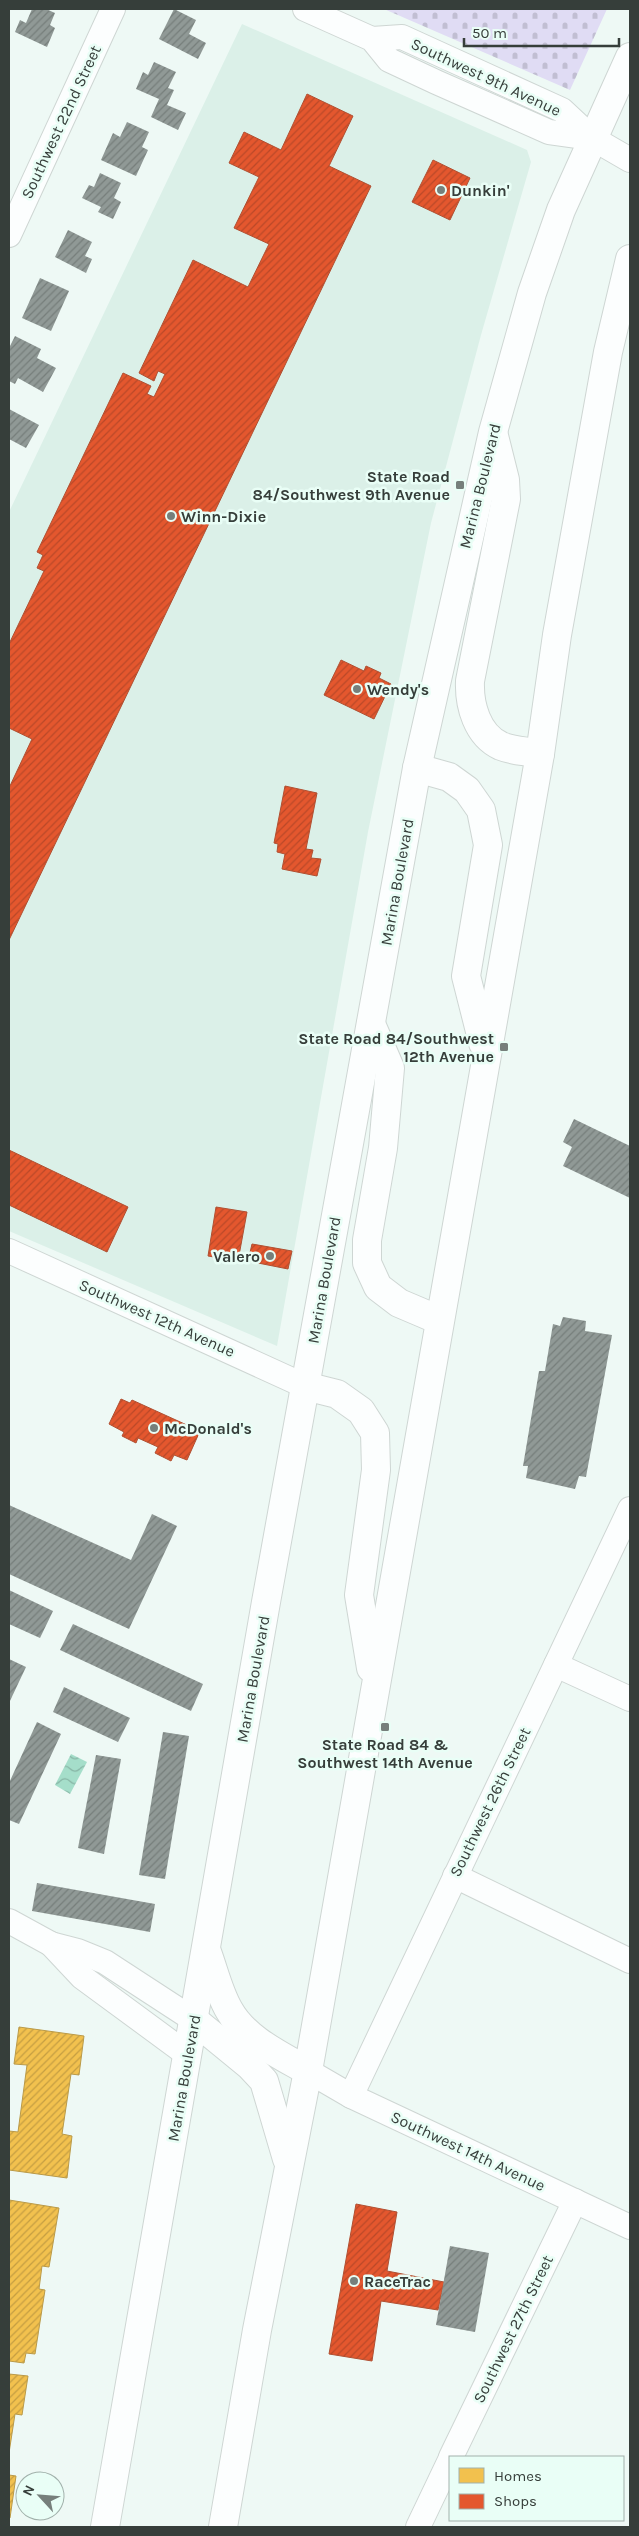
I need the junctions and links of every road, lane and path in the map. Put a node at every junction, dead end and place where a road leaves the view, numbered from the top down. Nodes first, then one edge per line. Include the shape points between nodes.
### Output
1 (113, 9) edge
2 (305, 9) edge
3 (630, 57) edge
4 (592, 138) junction
5 (630, 160) edge
6 (9, 235) edge
7 (630, 259) edge
8 (493, 432) junction
9 (540, 754) junction
10 (417, 768) junction
11 (371, 1024) junction
12 (486, 1054) junction
13 (9, 1251) edge
14 (439, 1320) junction
15 (305, 1386) junction
16 (630, 1510) edge
17 (556, 1664) junction
18 (375, 1687) junction
19 (630, 1699) edge
20 (455, 1876) junction
21 (9, 1921) edge
22 (51, 1944) junction
23 (207, 1951) junction
24 (630, 1961) edge
25 (194, 2020) junction
26 (188, 2055) junction
27 (308, 2071) junction
28 (351, 2096) junction
29 (289, 2165) junction
30 (575, 2201) junction
31 (630, 2227) edge
32 (452, 2456) edge
33 (449, 2462) edge
34 (105, 2527) edge
35 (223, 2527) edge
36 (418, 2527) edge

1 - 6 street, Southwest 22nd Street
2 - 4 street, Southwest 9th Avenue via 372,39 389,60 436,82 549,132
3 - 4 main road, Marina Boulevard
4 - 5 street, Southwest 9th Avenue
4 - 8 main road, Marina Boulevard via 561,210 532,293
7 - 9 main road via 606,361 557,635
8 - 9 main road via 505,480 506,499 470,693 476,717 492,740 509,748
8 - 10 main road, Marina Boulevard
9 - 12 main road
10 - 11 main road, Marina Boulevard
10 - 12 main road via 449,777 467,790 481,810 488,845 466,976
11 - 14 main road via 390,1068 383,1148 367,1240 367,1263 378,1287 414,1311
11 - 15 main road, Marina Boulevard
12 - 14 main road
13 - 15 street, Southwest 12th Avenue
14 - 18 main road
15 - 18 main road via 337,1394 361,1410 375,1433 376,1470 359,1595
15 - 23 main road, Marina Boulevard
16 - 17 street, Southwest 26th Street
17 - 19 street
17 - 20 street, Southwest 26th Street
18 - 27 main road
20 - 24 street
20 - 28 street, Southwest 26th Street
21 - 22 street
22 - 25 street via 105,1962
22 - 26 street via 82,1977
23 - 25 main road, Marina Boulevard
23 - 27 main road via 228,2010 239,2024 254,2038
25 - 26 main road, Marina Boulevard
25 - 29 main road via 264,2081
26 - 34 main road, Marina Boulevard
27 - 28 street, Southwest 14th Avenue
27 - 29 main road
28 - 30 street, Southwest 14th Avenue
29 - 35 main road
30 - 31 street, Southwest 14th Avenue
30 - 32 street, Southwest 27th Street
33 - 36 street, Southwest 27th Street

